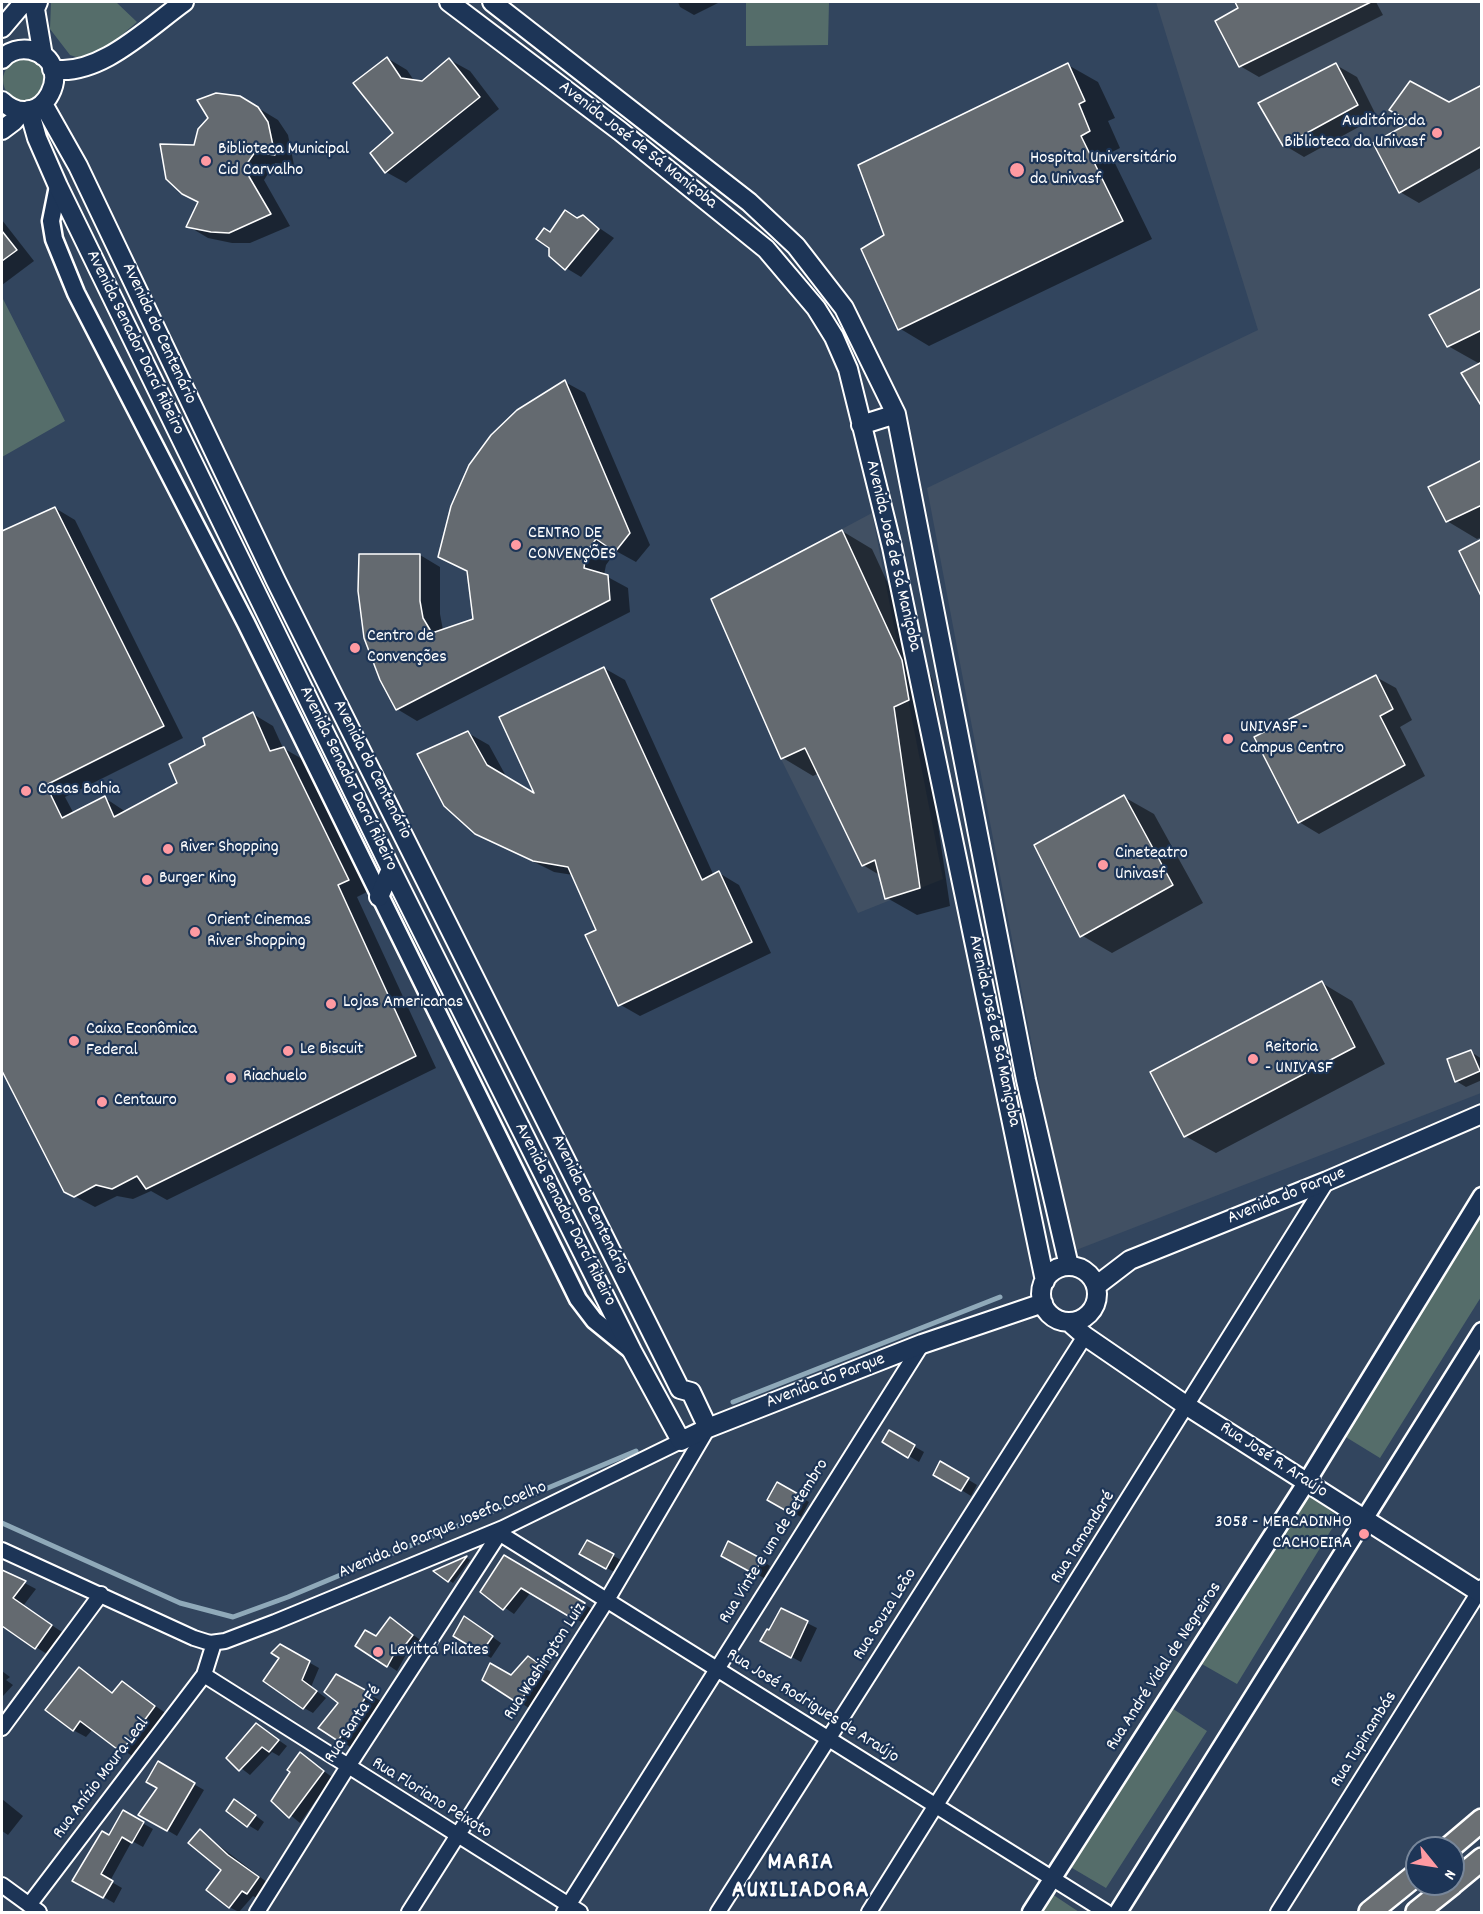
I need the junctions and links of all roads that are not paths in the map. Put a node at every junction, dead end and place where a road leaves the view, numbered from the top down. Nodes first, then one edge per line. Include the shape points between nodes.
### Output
1 (24, 2) edge
2 (38, 2) edge
3 (184, 2) edge
4 (449, 2) edge
5 (492, 2) edge
6 (2, 28) edge
7 (2, 60) edge
8 (48, 62) junction
9 (95, 64) junction
10 (2, 101) edge
11 (36, 106) junction
12 (2, 130) edge
13 (58, 186) junction
14 (896, 414) junction
15 (861, 425) junction
16 (911, 487) junction
17 (879, 499) junction
18 (391, 869) junction
19 (379, 897) junction
20 (1482, 1114) edge
21 (1327, 1181) junction
22 (1482, 1196) edge
23 (1069, 1266) junction
24 (1045, 1281) junction
25 (1096, 1286) junction
26 (1043, 1303) junction
27 (1069, 1322) junction
28 (1482, 1331) edge
29 (1085, 1336) junction
30 (921, 1344) junction
31 (632, 1351) junction
32 (685, 1391) junction
33 (657, 1401) junction
34 (1187, 1406) junction
35 (745, 1413) junction
36 (708, 1428) junction
37 (681, 1441) junction
38 (1306, 1483) junction
39 (1365, 1519) junction
40 (501, 1531) junction
41 (2, 1550) edge
42 (1480, 1591) edge
43 (100, 1594) junction
44 (607, 1600) junction
45 (214, 1642) junction
46 (716, 1669) junction
47 (204, 1675) junction
48 (2, 1728) edge
49 (829, 1738) junction
50 (347, 1768) junction
51 (938, 1807) junction
52 (1482, 1820) edge
53 (457, 1835) junction
54 (1463, 1836) edge
55 (1482, 1859) edge
56 (1465, 1873) edge
57 (1053, 1880) junction
58 (1405, 1884) edge
59 (2, 1885) edge
60 (1437, 1896) edge
61 (34, 1909) edge
62 (571, 1910) edge
63 (1421, 1910) edge
64 (257, 1912) edge
65 (409, 1912) edge
66 (718, 1912) edge
67 (870, 1912) edge
68 (1031, 1912) edge
69 (1106, 1912) edge
70 (1118, 1912) edge
71 (1278, 1912) edge
72 (1370, 1912) edge

1 - 6 main road
2 - 8 main road via 34,9
3 - 9 main road
4 - 15 main road, Avenida José de Sá Maniçoba via 620,131 766,249 816,308 834,337 848,369
5 - 14 main road, Avenida José de Sá Maniçoba via 749,202 796,246 844,308
7 - 8 main road via 24,49
8 - 9 main road via 78,70
8 - 11 main road via 54,79
9 - 11 main road
10 - 11 main road via 12,108
11 - 12 main road
11 - 13 main road, Avenida Senador Darcí Ribeiro via 37,138
11 - 32 main road, Avenida do Centenário via 78,166 276,581
13 - 18 main road, Avenida Senador Darcí Ribeiro
13 - 19 street via 51,221 54,239 76,293 246,623
14 - 15 main road
14 - 16 main road, Avenida José de Sá Maniçoba
15 - 17 main road, Avenida José de Sá Maniçoba
16 - 17 main road
16 - 23 main road, Avenida José de Sá Maniçoba via 1019,1048
17 - 24 main road, Avenida José de Sá Maniçoba
18 - 19 main road
18 - 31 main road, Avenida Senador Darcí Ribeiro
19 - 31 street via 578,1299 594,1320
20 - 21 main road, Avenida do Parque
21 - 25 main road, Avenida do Parque via 1130,1260
21 - 34 street, Rua Tamandaré
22 - 38 street, Rua André Vidal de Negreiros
23 - 24 main road via 1055,1270
23 - 25 main road via 1086,1271
24 - 26 main road
25 - 27 main road via 1096,1300 1090,1313
26 - 27 main road via 1053,1317
26 - 30 main road, Avenida do Parque
27 - 29 main road, Rua José R. Araújo
28 - 39 street
29 - 34 main road, Rua José R. Araújo
29 - 49 street, Rua Souza Leão
30 - 35 main road, Avenida do Parque
30 - 46 street, Rua Vinte e um de Setembro
31 - 33 main road, Avenida Senador Darcí Ribeiro
32 - 33 main road
32 - 35 main road via 716,1412 729,1416
32 - 36 main road, Avenida do Centenário
33 - 37 main road, Avenida Senador Darcí Ribeiro
34 - 38 main road, Rua José R. Araújo
34 - 51 street, Rua Tamandaré
35 - 36 main road, Avenida do Parque
36 - 37 main road, Avenida do Parque
36 - 44 street, Rua Washington Luiz
37 - 40 street, Avenida do Parque Josefa Coelho
38 - 39 main road, Rua José R. Araújo
38 - 57 street, Rua André Vidal de Negreiros
39 - 42 main road, Rua José R. Araújo
39 - 70 street
40 - 44 street, Rua José Rodrigues de Araújo
40 - 45 street, Avenida do Parque Josefa Coelho via 244,1635
40 - 50 street, Rua Santa Fé
41 - 43 street
42 - 71 street, Rua Tupinambás
43 - 45 street via 194,1638
43 - 48 street
44 - 46 street, Rua José Rodrigues de Araújo
44 - 53 street, Rua Washington Luiz
45 - 47 street
46 - 49 street, Rua José Rodrigues de Araújo
46 - 62 street, Rua Vinte e um de Setembro
47 - 50 street, Rua Floriano Peixoto
47 - 61 street, Rua Anízio Moura Leal
49 - 51 street, Rua José Rodrigues de Araújo
49 - 66 street, Rua Souza Leão
50 - 53 street, Rua Floriano Peixoto
50 - 64 street, Rua Santa Fé
51 - 57 street, Rua José Rodrigues de Araújo
51 - 67 street, Rua Tamandaré
52 - 54 main road
53 - 62 street, Rua Floriano Peixoto
53 - 65 street, Rua Washington Luiz
55 - 56 main road
57 - 68 street, Rua André Vidal de Negreiros
57 - 69 street, Rua José Rodrigues de Araújo
58 - 72 main road
59 - 61 street
60 - 63 main road

